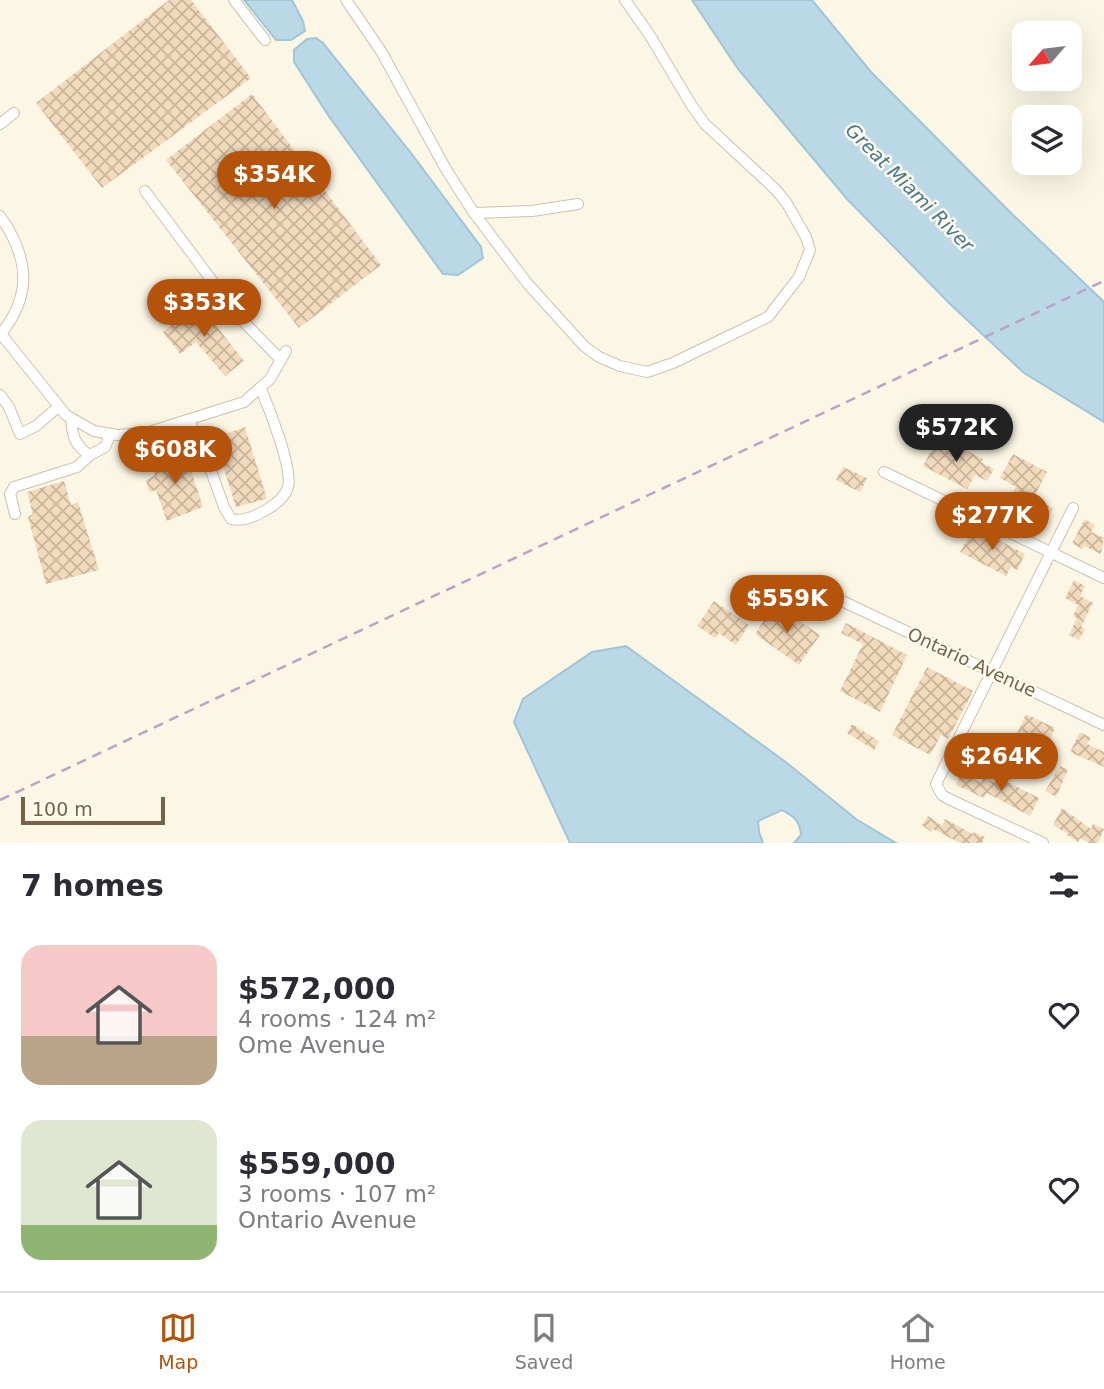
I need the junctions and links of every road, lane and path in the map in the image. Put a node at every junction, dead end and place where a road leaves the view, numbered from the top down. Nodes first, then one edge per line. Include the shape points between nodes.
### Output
1 (234, 0) edge
2 (346, 0) edge
3 (625, 0) edge
4 (265, 40) dead end
5 (14, 113) dead end
6 (0, 124) edge
7 (145, 191) dead end
8 (578, 204) dead end
9 (474, 213) junction
10 (0, 216) edge
11 (5, 319) edge
12 (1, 334) edge
13 (261, 389) junction
14 (0, 395) edge
15 (58, 407) junction
16 (71, 418) junction
17 (188, 420) junction
18 (110, 435) junction
19 (90, 455) junction
20 (884, 472) dead end
21 (1073, 508) dead end
22 (16, 514) dead end
23 (1051, 552) junction
24 (1104, 578) edge
25 (840, 600) dead end
26 (993, 672) junction
27 (1104, 725) edge
28 (1043, 843) edge

1 - 4 street
2 - 9 street via 381,51
3 - 9 street via 705,124 775,189 802,229 810,250 799,277 768,317 647,372 599,358 584,346 527,283
5 - 6 street
7 - 13 street via 240,318 283,356
8 - 9 street
10 - 11 street via 15,239 23,265 22,296
11 - 12 street
12 - 15 street
13 - 17 street via 244,402
13 - 17 street via 290,478 287,491 275,505 257,516 231,519
14 - 15 street via 20,434
15 - 16 street
16 - 18 street
16 - 19 street via 80,449
17 - 18 street via 146,433
18 - 19 street via 105,447
19 - 22 street via 76,467 14,487 10,494
20 - 23 street
21 - 23 street
23 - 24 street
23 - 26 street
25 - 26 street, Ontario Avenue
26 - 27 street, Ontario Avenue
26 - 28 street via 936,784 949,799

